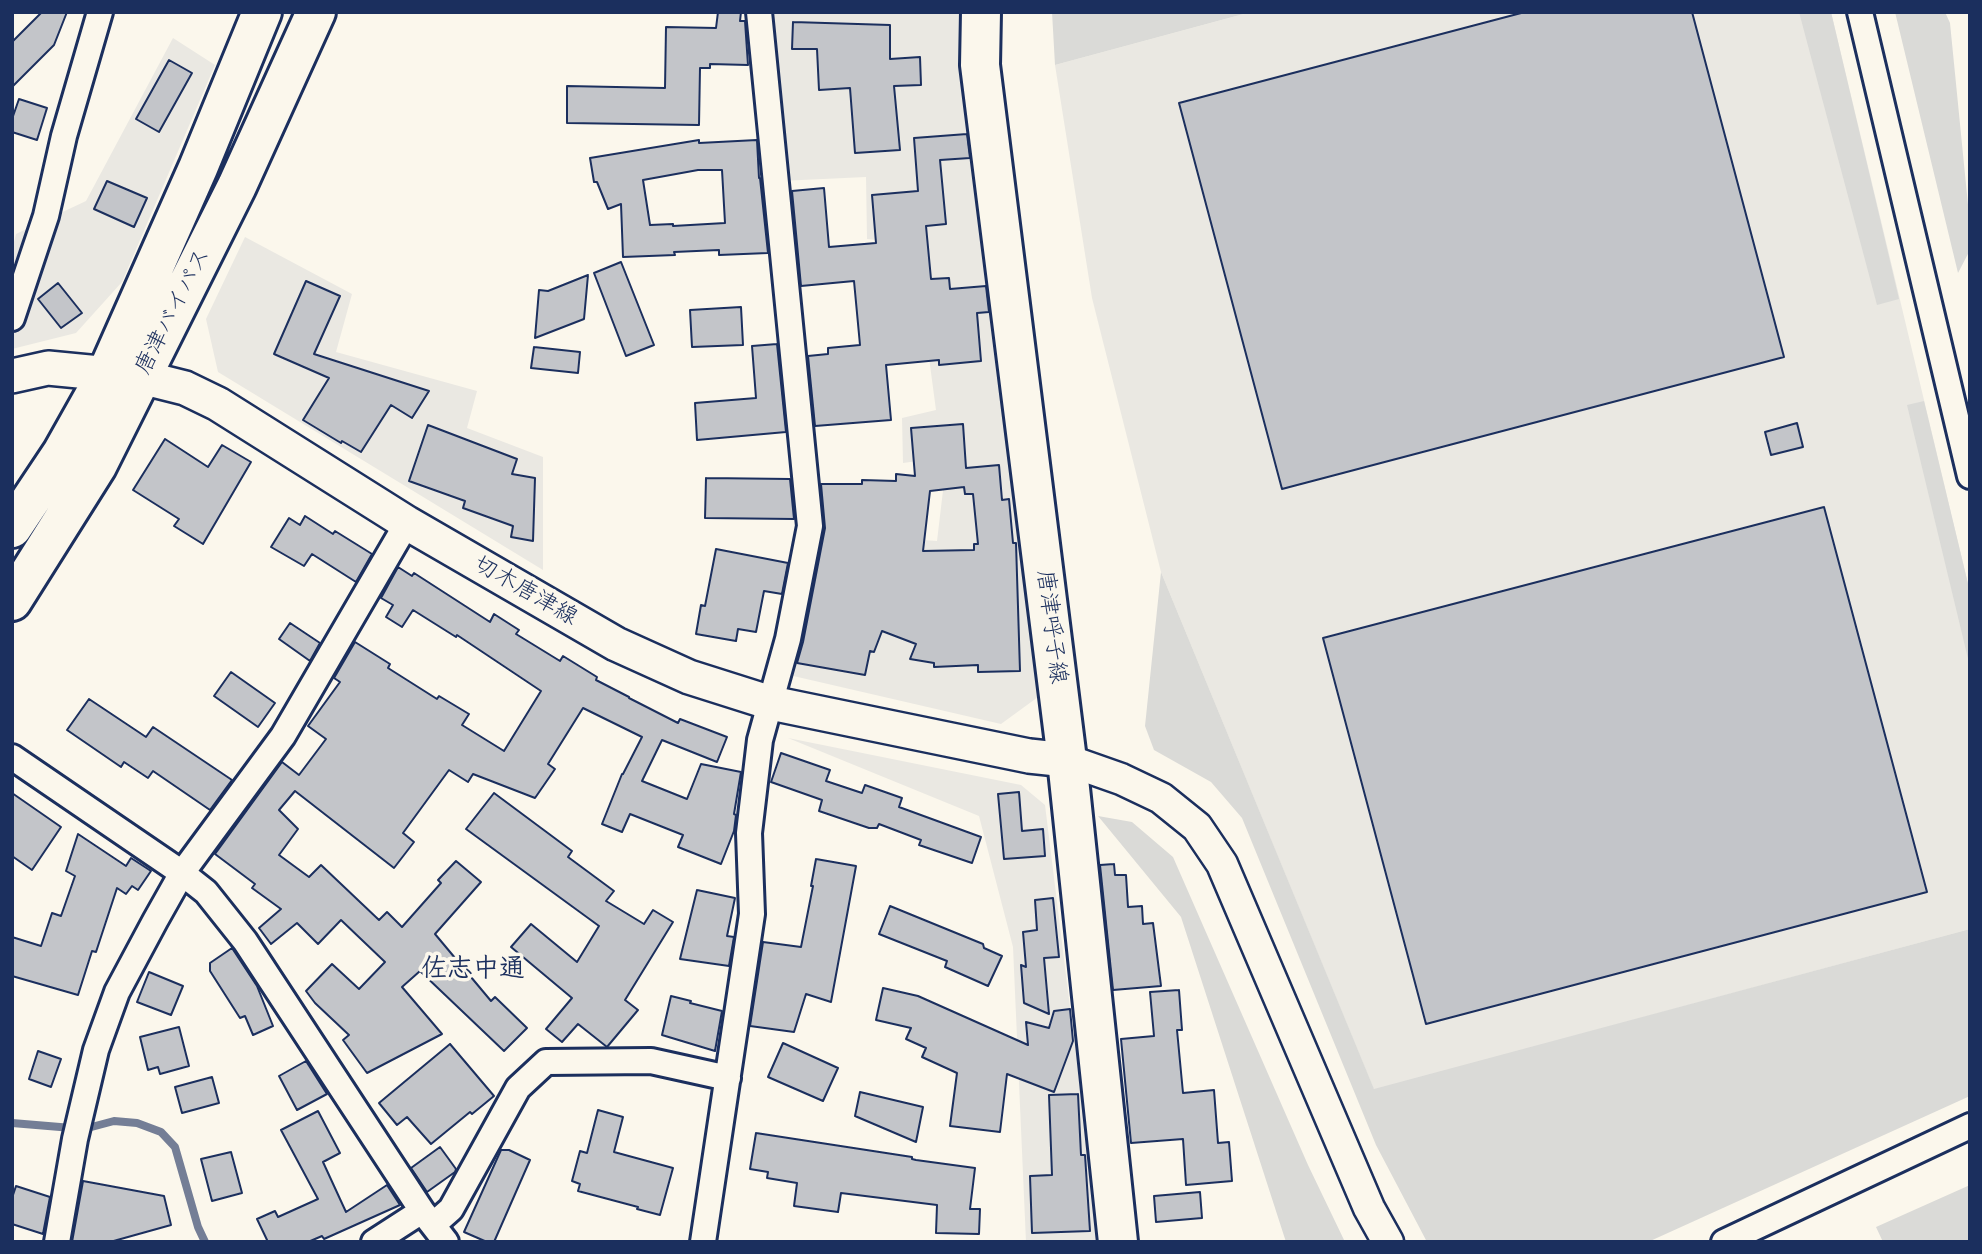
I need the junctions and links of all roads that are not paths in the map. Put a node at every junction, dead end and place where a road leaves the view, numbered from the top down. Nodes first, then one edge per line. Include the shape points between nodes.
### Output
1 (100, 12) edge
2 (262, 12) edge
3 (317, 12) edge
4 (759, 12) edge
5 (981, 12) edge
6 (1860, 12) edge
7 (12, 318) edge
8 (124, 375) junction
9 (12, 376) edge
10 (1970, 476) edge
11 (407, 523) junction
12 (12, 528) edge
13 (12, 601) edge
14 (771, 703) junction
15 (12, 757) edge
16 (1067, 760) junction
17 (182, 873) junction
18 (728, 1077) junction
19 (1970, 1126) edge
20 (434, 1226) edge
21 (57, 1242) edge
22 (374, 1242) edge
23 (703, 1242) edge
24 (1118, 1242) edge
25 (1388, 1242) edge
26 (1724, 1242) edge

1 - 7 street via 46,216
2 - 8 main road, 唐津バイパス via 198,168
3 - 8 main road, 唐津バイパス via 237,186
4 - 14 street via 810,526
5 - 16 main road, 唐津呼子線 via 979,65
6 - 10 street
8 - 9 main road, 切木唐津線 via 47,368
8 - 11 main road, 切木唐津線 via 185,388 218,404
8 - 12 main road, 唐津バイパス via 62,453
8 - 13 main road, 唐津バイパス via 97,466
11 - 14 main road, 切木唐津線 via 616,644 689,677
11 - 17 street via 283,736
14 - 16 main road, 切木唐津線 via 1015,754
14 - 18 street via 760,740 749,832 752,914
15 - 17 street
16 - 24 main road, 唐津呼子線
16 - 25 street via 1161,799 1197,827 1222,864 1369,1209
17 - 20 street via 206,892 245,941
17 - 21 street via 117,992 96,1050
18 - 20 street via 651,1061 547,1062 518,1087 452,1209
18 - 23 street
19 - 26 street
20 - 22 street

